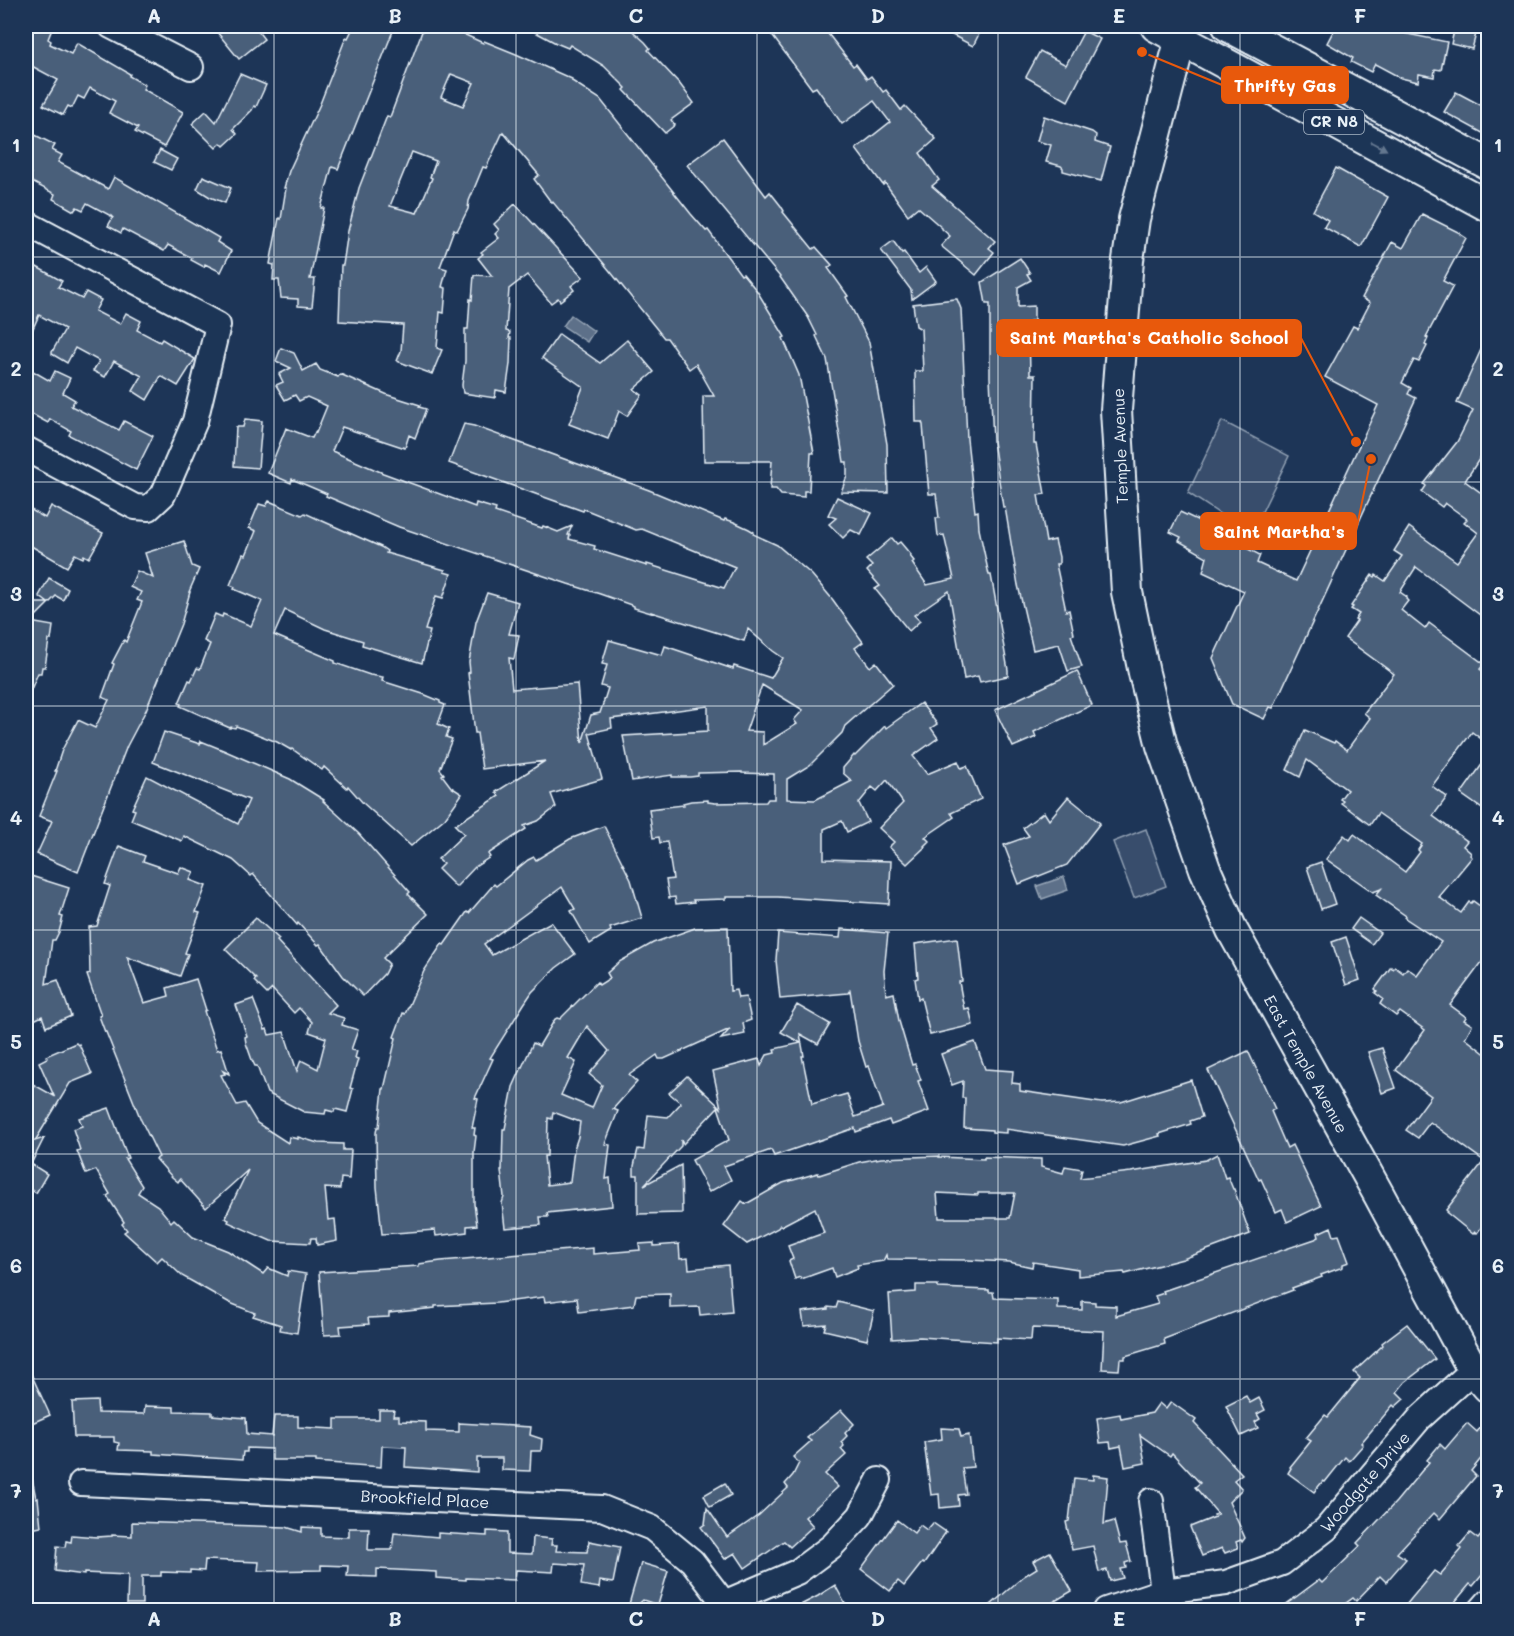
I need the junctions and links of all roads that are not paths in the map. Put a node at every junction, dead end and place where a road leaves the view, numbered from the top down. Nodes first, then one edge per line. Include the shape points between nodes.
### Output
1 (111, 26) edge
2 (1228, 26) edge
3 (1173, 30) edge
4 (191, 68) dead end
5 (1488, 164) edge
6 (1488, 206) edge
7 (26, 223) edge
8 (26, 449) edge
9 (1157, 725) joint
10 (1481, 1378) edge
11 (879, 1480) dead end
12 (81, 1483) dead end
13 (1151, 1501) dead end
14 (1163, 1591) junction
15 (1488, 1602) edge
16 (725, 1607) edge
17 (1106, 1611) edge
18 (1481, 1611) edge

1 - 4 street
2 - 5 main road, CR N8
3 -> 6 main road, CR N8
3 - 9 main road, Temple Avenue via 1134,219 1116,410 1127,592
7 - 8 street via 218,325 195,421 163,495 149,508 135,507
9 - 10 main road, East Temple Avenue via 1205,869 1232,930
10 - 14 street, Woodgate Drive via 1420,1418 1326,1529 1282,1563 1226,1583
11 - 16 street via 860,1516 832,1546 797,1572
12 - 16 street, Brookfield Place via 602,1508 652,1528 692,1561
13 - 14 street
14 - 17 street, Woodgate Drive
15 - 18 street

